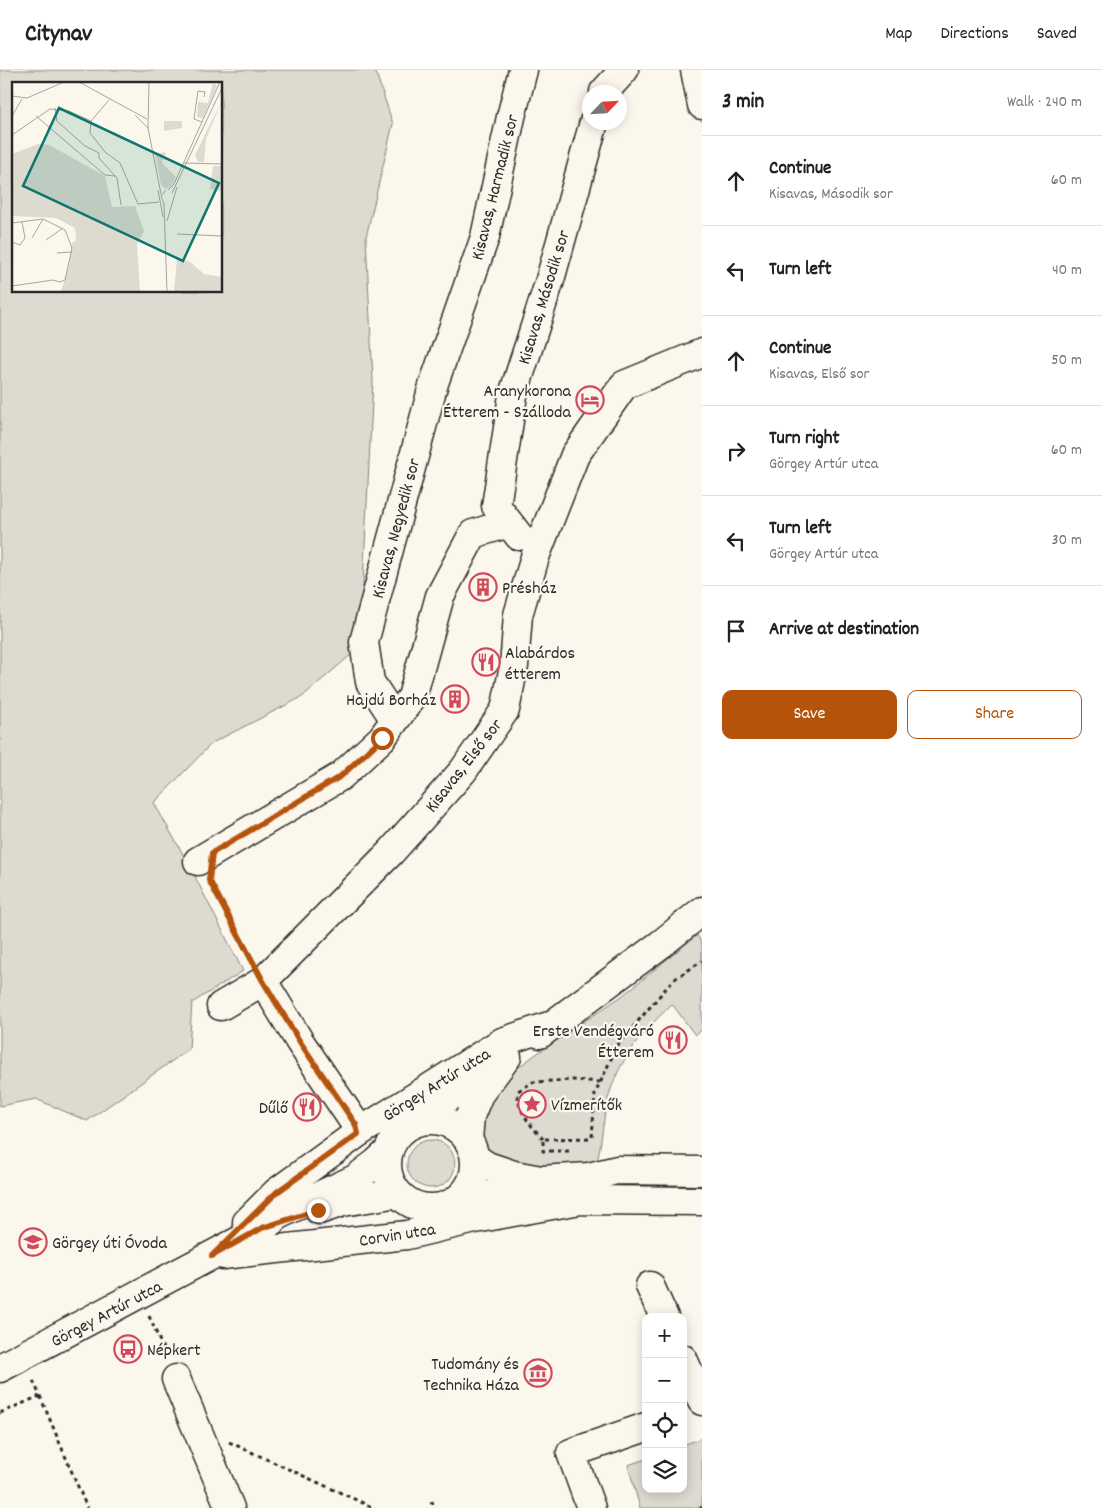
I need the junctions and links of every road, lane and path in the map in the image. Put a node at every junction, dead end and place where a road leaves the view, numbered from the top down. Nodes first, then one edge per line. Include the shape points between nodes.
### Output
1 (523, 70) edge
2 (624, 70) edge
3 (696, 70) edge
4 (610, 85) edge
5 (702, 105) edge
6 (592, 130) edge
7 (452, 332) joint
8 (702, 353) edge
9 (509, 523) junction
10 (535, 557) junction
11 (395, 720) junction
12 (205, 857) joint
13 (702, 911) edge
14 (702, 961) edge
15 (263, 981) junction
16 (222, 1006) dead end
17 (555, 1024) junction
18 (507, 1057) junction
19 (600, 1082) junction
20 (420, 1121) junction
21 (358, 1134) junction
22 (543, 1139) junction
23 (471, 1149) junction
24 (389, 1150) junction
25 (573, 1151) dead end
26 (702, 1171) edge
27 (398, 1193) junction
28 (464, 1194) junction
29 (580, 1200) junction
30 (702, 1201) edge
31 (262, 1228) junction
32 (212, 1256) junction
33 (650, 1286) dead end
34 (139, 1295) junction
35 (662, 1313) edge
36 (12, 1363) edge
37 (687, 1368) edge
38 (176, 1379) joint
39 (40, 1396) junction
40 (702, 1401) edge
41 (702, 1408) edge
42 (0, 1412) edge
43 (687, 1413) edge
44 (196, 1426) junction
45 (642, 1428) edge
46 (435, 1502) dead end
47 (430, 1503) dead end
48 (87, 1508) edge
49 (230, 1508) edge
50 (374, 1508) edge
51 (591, 1508) edge

1 - 7 street, Kisavas, Harmadik sor via 485,237
2 - 4 street
3 - 5 street
6 - 9 street, Kisavas, Második sor via 550,280 513,395 496,506
7 - 11 street, Kisavas, Negyedik sor via 433,386 364,642 370,682
8 - 10 street, Kisavas, Első sor via 624,385 575,455
9 - 10 street, Kisavas, Második sor
9 - 11 street via 473,534 440,596 412,697
10 - 15 street, Kisavas, Első sor via 518,615 514,666 505,710 463,770 391,852
11 - 12 street via 382,738 341,776
12 - 15 path via 209,880
13 - 17 street, Görgey Artúr utca
14 - 19 path via 673,980 616,1046
15 - 16 street, Kisavas, Első sor
15 - 21 street via 356,1125
17 - 18 street, Görgey Artúr utca
17 - 21 street, Görgey Artúr utca via 502,1042
18 - 20 street, Görgey Artúr utca via 491,1064
18 - 23 street, Görgey Artúr utca via 479,1094 470,1116
19 - 22 path via 595,1094 592,1138
19 - 22 path via 533,1082 518,1092 517,1102
20 - 23 street via 448,1123 460,1131
20 - 24 street via 395,1137
21 - 32 street, Görgey Artúr utca via 277,1192
22 - 25 path via 543,1151
23 - 26 street via 487,1166 541,1180 588,1177 616,1170
23 - 28 street via 474,1171
24 - 27 street via 386,1166
24 - 31 street, Görgey Artúr utca via 355,1179 280,1214
27 - 28 street via 409,1203 423,1208 438,1208
27 - 31 street, Görgey Artúr utca via 343,1202
28 - 29 street, Corvin utca
29 - 30 street, Corvin utca
29 - 32 street, Corvin utca via 475,1219 407,1236
31 - 32 street, Görgey Artúr utca
32 - 34 street, Görgey Artúr utca
33 - 35 street
34 - 36 street, Görgey Artúr utca
34 - 38 path
36 - 39 path
37 - 40 street
38 - 44 street
39 - 42 path
39 - 48 path
41 - 43 street
44 - 49 street
44 - 50 path
45 - 51 street via 571,1453
46 - 47 path

